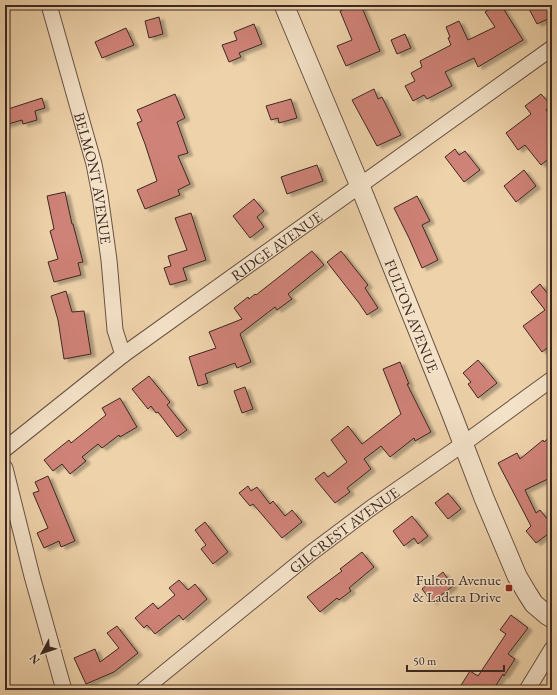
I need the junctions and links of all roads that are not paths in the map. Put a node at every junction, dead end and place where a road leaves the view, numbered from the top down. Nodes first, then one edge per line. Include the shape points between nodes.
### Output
1 (49, 5) edge
2 (284, 5) edge
3 (552, 48) edge
4 (360, 186) junction
5 (123, 355) junction
6 (552, 379) edge
7 (463, 444) junction
8 (5, 449) edge
9 (5, 468) edge
10 (552, 618) edge
11 (552, 649) edge
12 (64, 690) edge
13 (143, 690) edge
14 (527, 690) edge

1 - 5 street, BELMONT AVENUE via 94,164 108,253 115,330
2 - 4 street, FULTON AVENUE
3 - 4 street, RIDGE AVENUE
4 - 5 street, RIDGE AVENUE
4 - 7 street, FULTON AVENUE
5 - 8 street, RIDGE AVENUE
6 - 7 street, GILCREST AVENUE
7 - 10 street, FULTON AVENUE via 517,576 534,604
7 - 13 street, GILCREST AVENUE via 311,553
9 - 12 street
11 - 14 street

